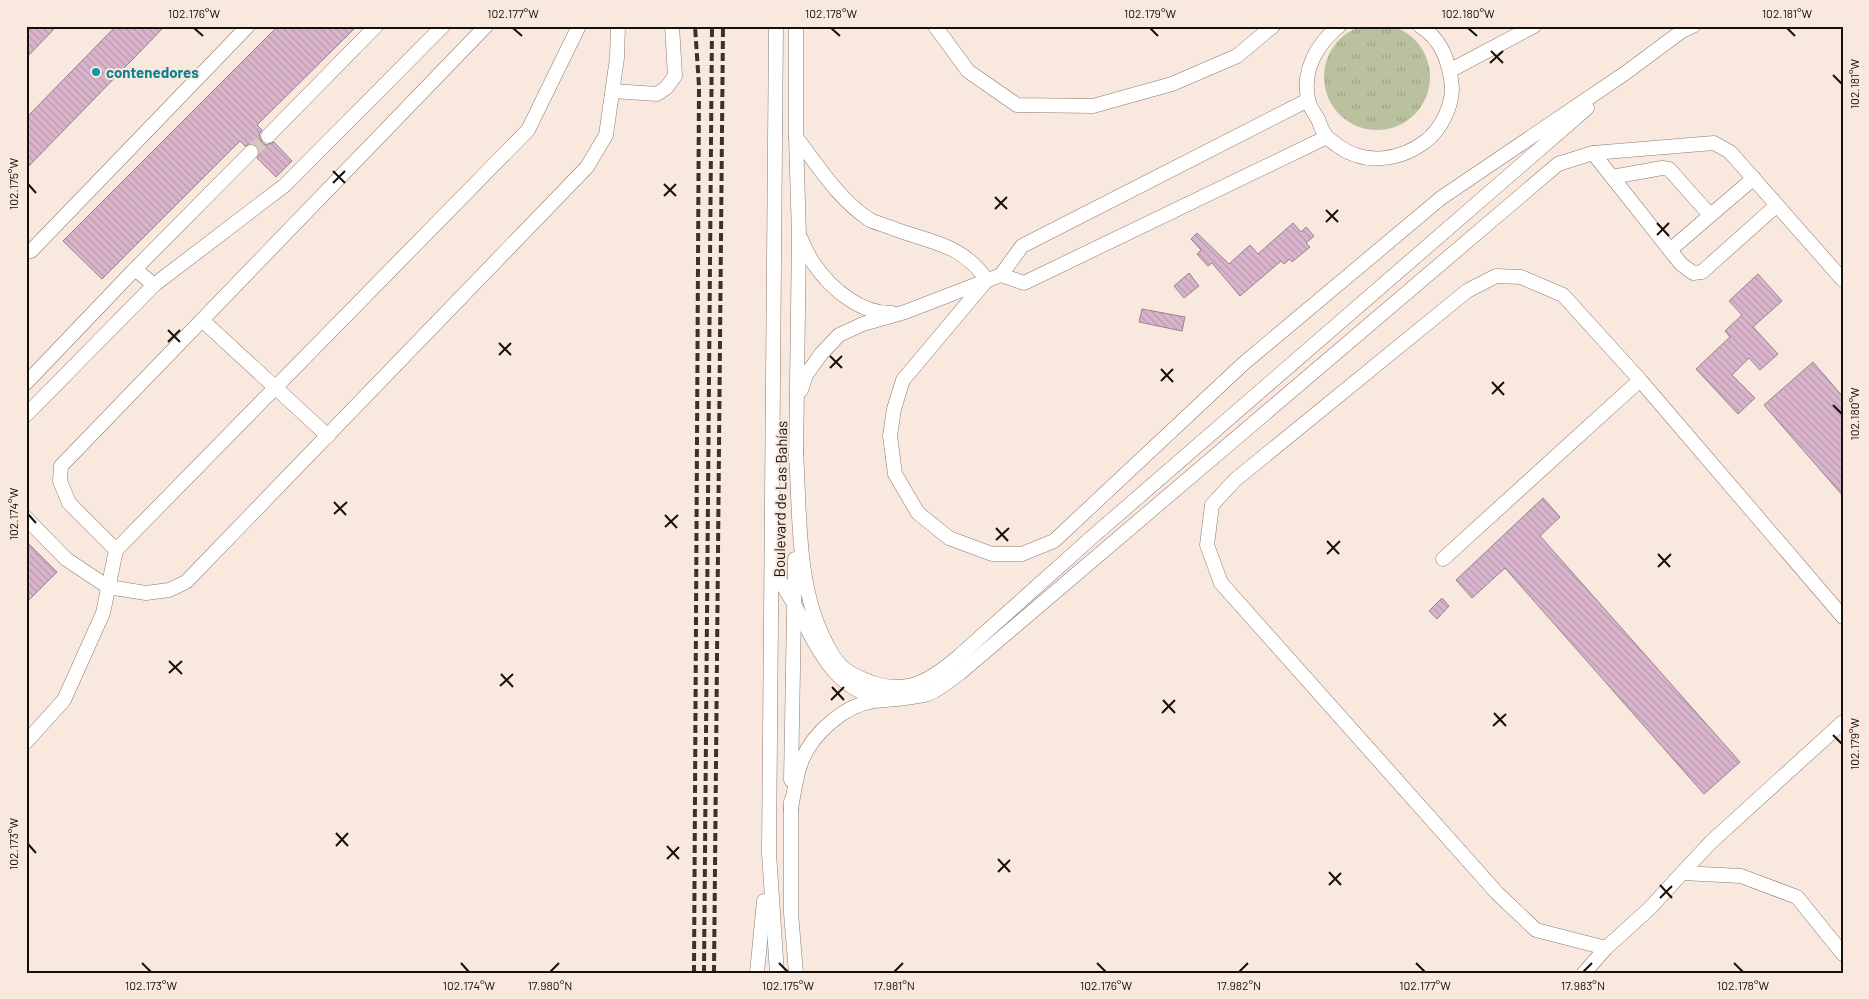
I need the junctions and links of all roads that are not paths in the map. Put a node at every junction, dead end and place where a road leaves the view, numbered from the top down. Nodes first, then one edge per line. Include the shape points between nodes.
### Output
1 (248, 26) edge
2 (376, 26) edge
3 (442, 26) edge
4 (486, 26) edge
5 (579, 26) edge
6 (618, 26) edge
7 (672, 26) edge
8 (776, 26) edge
9 (796, 26) edge
10 (935, 26) edge
11 (1273, 26) edge
12 (1339, 26) edge
13 (1534, 26) edge
14 (1693, 26) edge
15 (1427, 28) edge
16 (1451, 70) junction
17 (1624, 74) junction
18 (613, 91) junction
19 (1308, 100) junction
20 (268, 136) tunnel mouth
21 (796, 137) junction
22 (1327, 137) junction
23 (251, 152) tunnel mouth
24 (1593, 153) junction
25 (1612, 177) junction
26 (1754, 178) junction
27 (1777, 205) junction
28 (1710, 215) junction
29 (799, 236) junction
30 (1670, 250) junction
31 (26, 252) edge
32 (135, 269) junction
33 (1001, 275) junction
34 (987, 280) junction
35 (1843, 280) edge
36 (154, 286) junction
37 (905, 312) junction
38 (202, 320) junction
39 (1640, 380) junction
40 (26, 383) edge
41 (276, 388) junction
42 (797, 403) junction
43 (26, 415) edge
44 (328, 436) junction
45 (796, 451) junction
46 (26, 518) edge
47 (116, 550) junction
48 (1443, 559) dead end
49 (772, 568) junction
50 (108, 586) junction
51 (795, 606) junction
52 (1843, 617) edge
53 (960, 673) junction
54 (914, 685) junction
55 (899, 700) junction
56 (1843, 722) edge
57 (26, 742) edge
58 (791, 809) junction
59 (769, 853) junction
60 (1682, 872) junction
61 (1606, 948) junction
62 (1843, 954) edge
63 (757, 973) edge
64 (777, 973) edge
65 (796, 973) edge
66 (1584, 973) edge

1 - 31 street via 31,251
2 - 20 street
3 - 36 street via 285,185
4 - 38 street
5 - 41 street via 528,130
6 - 18 street
7 - 18 street via 675,76 666,88 656,94
8 - 49 street, Boulevard de Las Bahías
9 - 21 street, Boulevard de Las Bahías
10 - 11 street via 968,71 1017,105 1093,106 1172,84 1229,60
12 - 19 street via 1325,37 1313,56 1307,78
13 - 16 street
14 - 17 street
15 - 16 street via 1441,47
16 - 22 street via 1452,94 1446,116 1432,136 1414,150 1391,158 1368,158 1346,151
17 - 34 street via 1440,198 1243,364 1054,541 1022,554 992,554 949,538 918,512 895,474 890,436 903,380
17 - 54 street via 952,663 938,674
18 - 44 street via 606,135 587,167
19 - 22 street
19 - 33 street via 1022,246
21 - 29 street, Boulevard de Las Bahías
21 - 34 street via 845,200 872,220 965,255
22 - 33 street via 1024,282
23 - 32 street
24 - 25 street
24 - 26 street via 1714,143 1730,152
24 - 53 street via 1558,164
25 - 28 street via 1669,169
25 - 30 street
26 - 27 street
26 - 28 street
27 - 30 street via 1702,272 1693,273 1687,269
27 - 35 street
28 - 30 street
29 - 37 street via 814,264 846,297 865,309 884,313
29 - 42 street, Boulevard de Las Bahías
32 - 36 street
32 - 40 street
33 - 34 street
34 - 37 street
36 - 43 street
37 - 42 street via 863,324 839,336 806,375
38 - 41 street
38 - 47 street via 61,466 60,481 69,503
39 - 48 street
39 - 52 street
39 - 61 street via 1563,295 1521,277 1496,276 1467,291 1235,480 1212,505 1208,545 1221,583 1497,893 1536,930
41 - 44 street
41 - 47 street
42 - 45 street, Boulevard de Las Bahías
44 - 50 street via 186,582 169,590 146,593
45 - 51 street, Boulevard de Las Bahías
45 - 54 street via 804,569 809,602 823,638 842,667 859,678 882,686
46 - 50 street via 66,559
47 - 50 street
49 - 51 street
49 - 59 street, Boulevard de Las Bahías
50 - 57 street via 103,614 64,700
51 - 55 street via 836,675 865,693
51 - 58 street, Boulevard de Las Bahías
53 - 54 street
53 - 55 street via 925,695
55 - 58 street via 860,705 844,713 820,733 802,759
56 - 60 street
58 - 65 street, Boulevard de Las Bahías via 791,913
59 - 63 street
59 - 64 street, Boulevard de Las Bahías
60 - 61 street via 1650,908
60 - 62 street via 1742,876 1797,897
61 - 66 street

